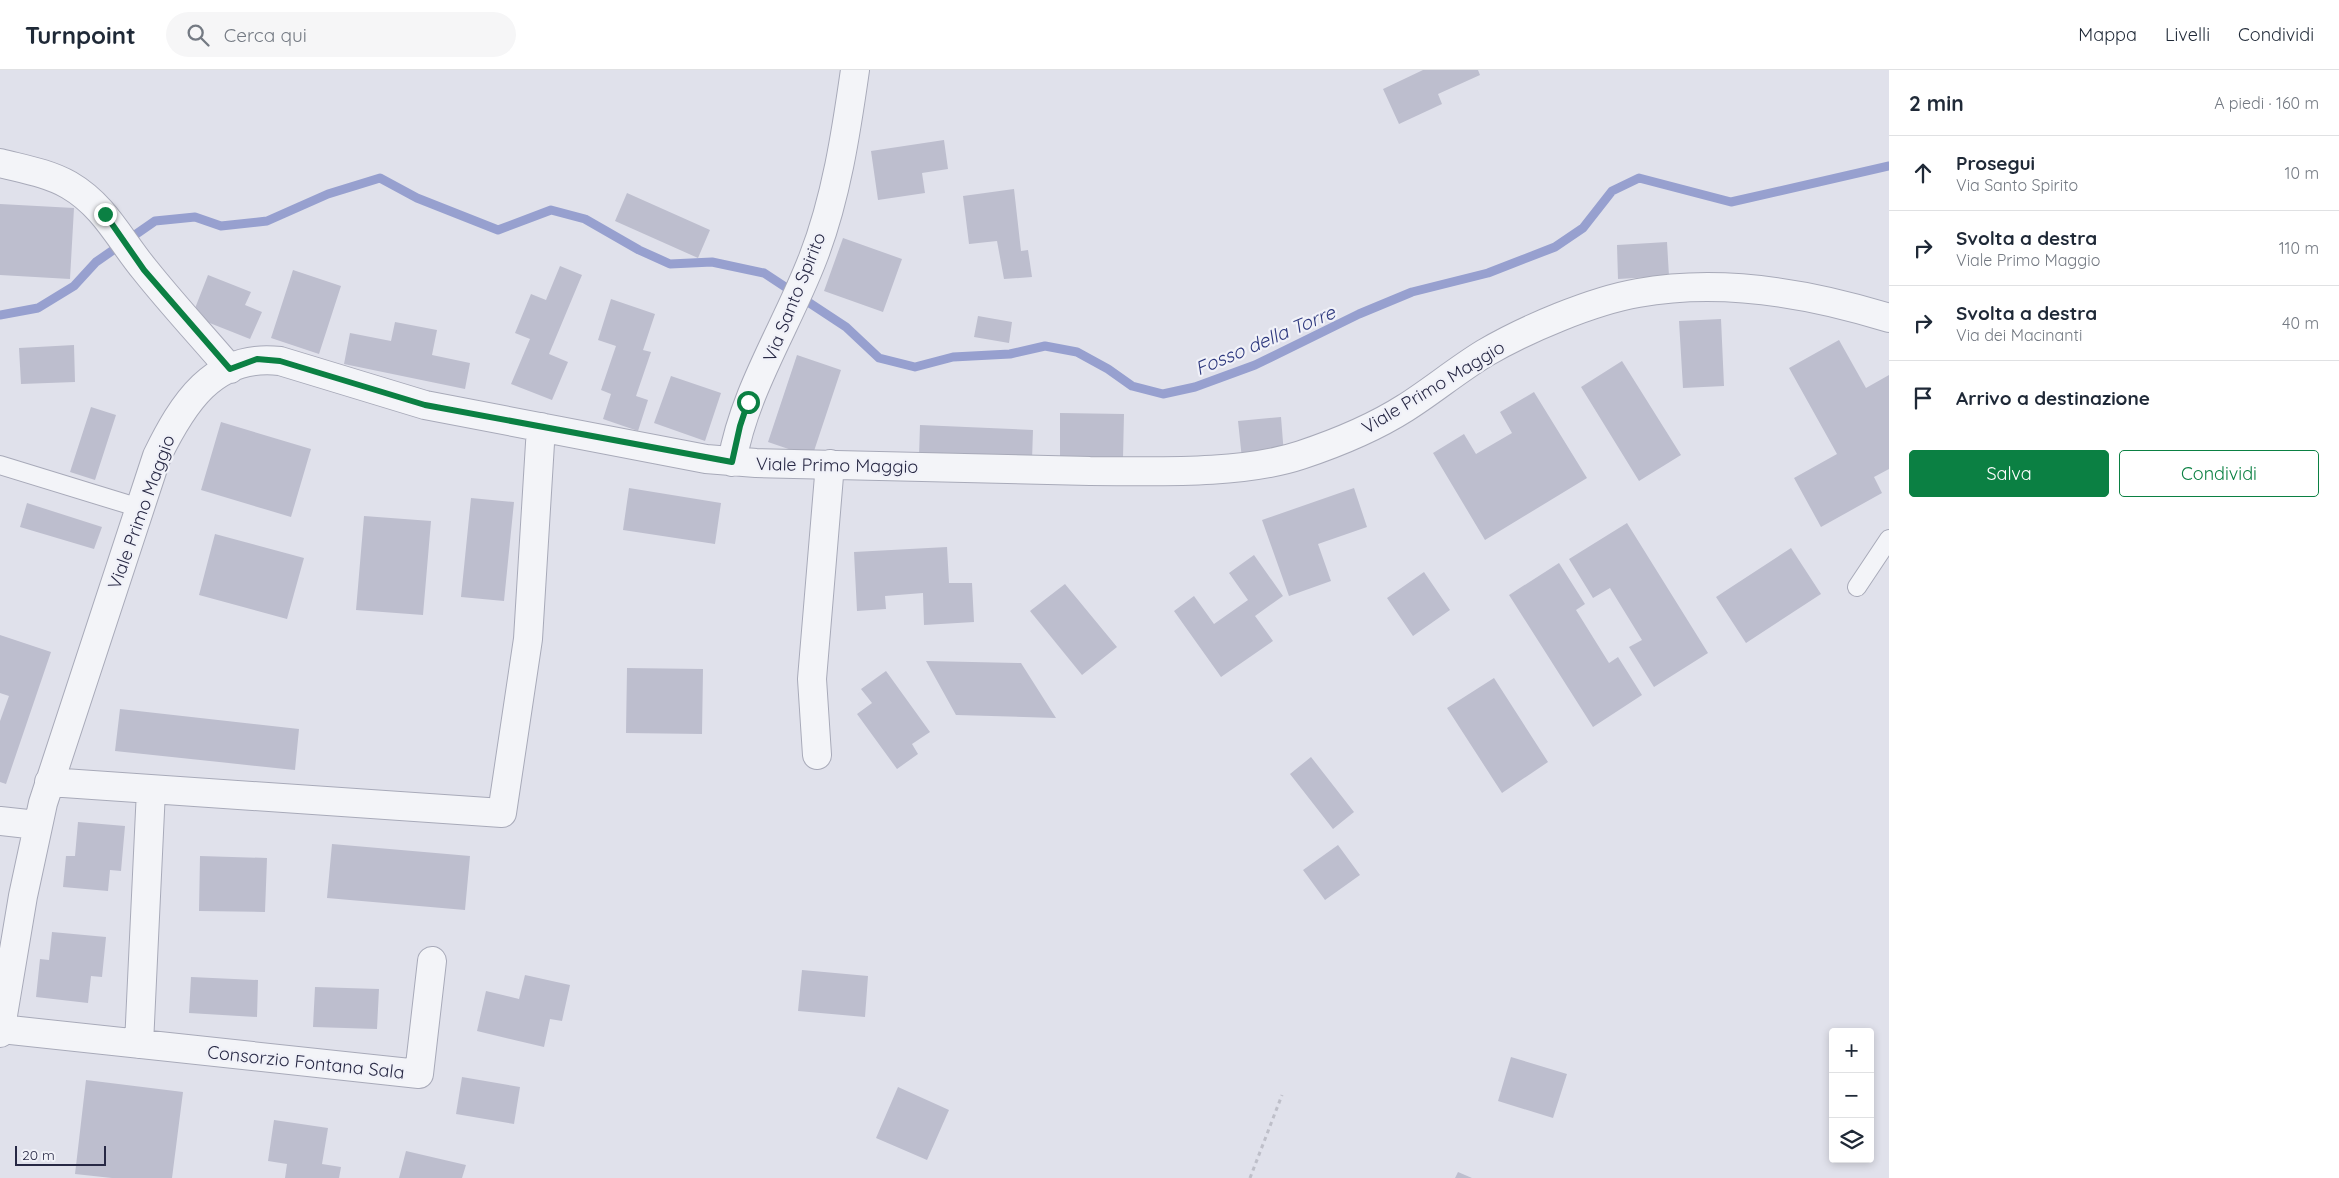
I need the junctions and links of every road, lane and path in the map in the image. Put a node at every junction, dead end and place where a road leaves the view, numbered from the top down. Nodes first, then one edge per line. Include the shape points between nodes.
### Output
1 (856, 70) edge
2 (0, 163) edge
3 (1889, 318) edge
4 (230, 369) junction
5 (540, 427) junction
6 (732, 462) junction
7 (830, 464) junction
8 (0, 465) edge
9 (140, 508) junction
10 (1889, 539) edge
11 (1856, 587) dead end
12 (817, 755) dead end
13 (49, 782) junction
14 (151, 790) junction
15 (0, 821) edge
16 (37, 825) junction
17 (432, 961) dead end
18 (0, 1031) edge
19 (139, 1044) junction
20 (1282, 1095) dead end
21 (1250, 1178) edge

1 - 6 street, Via Santo Spirito via 819,242 793,308 748,402
2 - 4 street via 55,178 98,207 133,254
3 - 7 street, Viale Primo Maggio via 1827,301 1731,287 1637,293 1520,334 1468,364 1404,409 1348,438 1298,456 1252,466 1090,471
4 - 5 street, Viale Primo Maggio via 257,359 280,361 425,405
4 - 9 street, Viale Primo Maggio via 197,392 180,412 157,456
5 - 6 street, Viale Primo Maggio
5 - 14 street via 528,639 502,813
6 - 7 street, Viale Primo Maggio
7 - 12 street via 812,679
8 - 9 lane
9 - 13 street, Viale Primo Maggio
10 - 11 lane
13 - 14 street
13 - 16 street, Viale Primo Maggio
14 - 19 street
15 - 16 street
16 - 18 street, Viale Primo Maggio
17 - 19 street, Consorzio Fontana Sala via 419,1074
18 - 19 street, Consorzio Fontana Sala
20 - 21 path

